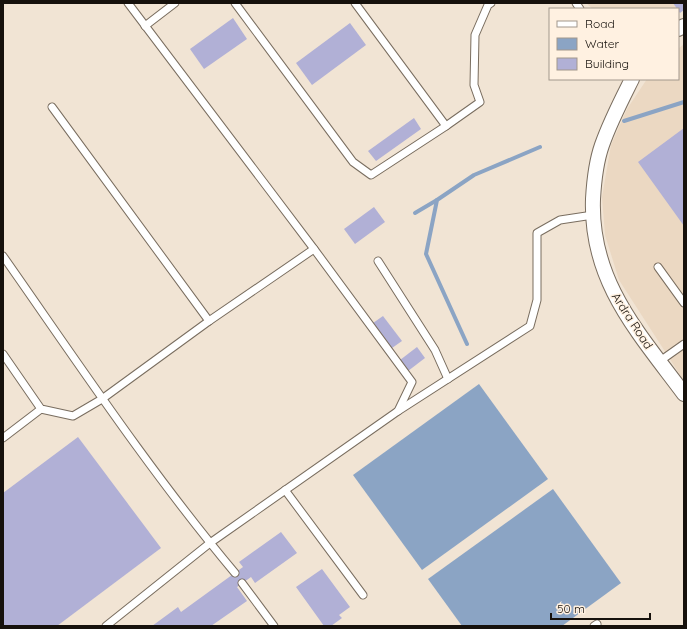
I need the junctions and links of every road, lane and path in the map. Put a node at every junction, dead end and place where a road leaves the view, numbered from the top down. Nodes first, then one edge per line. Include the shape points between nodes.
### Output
1 (128, 3) edge
2 (175, 3) edge
3 (235, 3) edge
4 (355, 3) edge
5 (491, 3) edge
6 (145, 26) junction
7 (631, 80) edge
8 (52, 107) dead end
9 (446, 126) junction
10 (593, 215) junction
11 (314, 249) junction
12 (3, 256) edge
13 (378, 261) dead end
14 (658, 267) dead end
15 (684, 303) edge
16 (209, 321) junction
17 (684, 344) edge
18 (3, 354) edge
19 (660, 361) junction
20 (448, 379) junction
21 (684, 394) edge
22 (102, 399) junction
23 (41, 409) junction
24 (398, 411) junction
25 (3, 438) edge
26 (285, 490) junction
27 (210, 543) junction
28 (235, 573) dead end
29 (242, 583) dead end
30 (363, 595) dead end
31 (106, 626) edge
32 (274, 626) edge

1 - 6 lane
2 - 6 lane
3 - 9 lane via 353,162 370,175
4 - 9 lane
5 - 9 lane via 475,35 474,85 480,102
6 - 11 lane
7 - 10 street, Ardra Road via 617,107 602,146 594,182
8 - 16 lane
10 - 19 street, Ardra Road via 597,248 606,277 618,302
10 - 20 lane via 560,220 537,233 537,300 530,326
11 - 16 lane
11 - 24 lane via 412,382
12 - 22 lane
13 - 20 lane via 435,350
14 - 15 lane
16 - 22 lane
17 - 19 lane
18 - 23 lane
19 - 21 street, Ardra Road
20 - 24 lane
22 - 23 lane via 73,416
22 - 27 lane
23 - 25 lane
24 - 26 lane
26 - 27 lane
26 - 30 lane
27 - 28 lane
27 - 31 lane
29 - 32 lane

